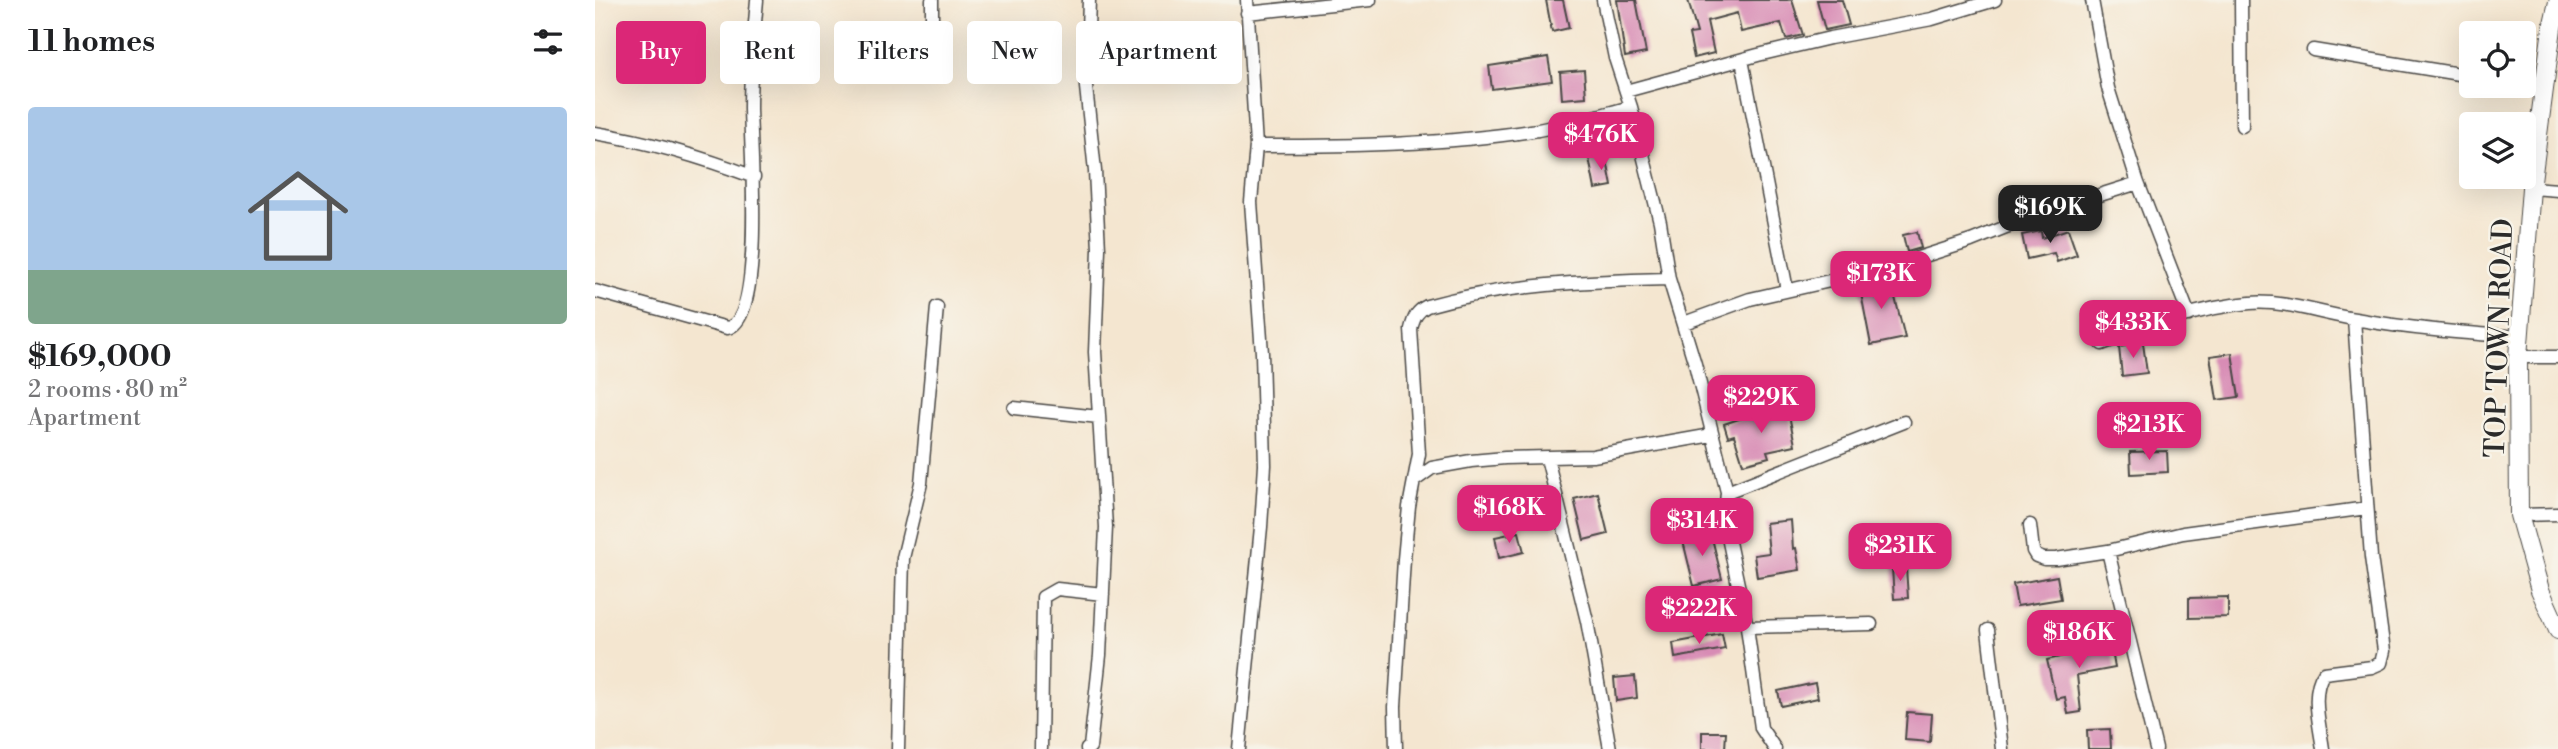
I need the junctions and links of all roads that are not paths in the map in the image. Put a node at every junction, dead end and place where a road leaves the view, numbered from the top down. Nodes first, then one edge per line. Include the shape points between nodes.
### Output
1 (757, 0) edge
2 (932, 0) edge
3 (1089, 0) edge
4 (1370, 0) edge
5 (1603, 0) edge
6 (1995, 0) edge
7 (2092, 0) edge
8 (2241, 0) edge
9 (2558, 2) edge
10 (1247, 6) edge
11 (932, 21) edge
12 (2555, 28) edge
13 (2313, 50) dead end
14 (1742, 60) junction
15 (2459, 74) edge
16 (2536, 82) edge
17 (2545, 83) junction
18 (1626, 91) junction
19 (1631, 107) junction
20 (2242, 126) dead end
21 (595, 133) edge
22 (1256, 146) junction
23 (2536, 150) edge
24 (754, 177) junction
25 (2138, 183) junction
26 (2536, 188) edge
27 (2531, 189) edge
28 (2558, 190) edge
29 (1669, 279) junction
30 (1787, 290) junction
31 (595, 291) edge
32 (937, 307) dead end
33 (2189, 315) junction
34 (2354, 319) junction
35 (1684, 323) junction
36 (2519, 337) junction
37 (2102, 344) dead end
38 (2518, 357) junction
39 (2558, 357) edge
40 (1014, 408) dead end
41 (1099, 417) junction
42 (1904, 422) dead end
43 (1712, 435) junction
44 (1547, 458) junction
45 (1415, 480) junction
46 (1727, 492) junction
47 (2367, 508) junction
48 (2558, 514) edge
49 (2519, 515) junction
50 (2030, 525) dead end
51 (2108, 551) junction
52 (1103, 594) junction
53 (1871, 624) dead end
54 (1747, 627) junction
55 (2558, 630) edge
56 (1988, 631) dead end
57 (898, 749) edge
58 (1041, 749) edge
59 (1087, 749) edge
60 (1239, 749) edge
61 (1396, 749) edge
62 (1610, 749) edge
63 (1775, 749) edge
64 (2003, 749) edge
65 (2156, 749) edge
66 (2323, 749) edge

1 - 24 street via 750,105
2 - 11 street
3 - 41 street via 1086,87 1099,250 1095,352
4 - 10 street
5 - 18 street
6 - 14 street via 1932,19
7 - 25 street via 2108,88
8 - 20 street
9 - 12 street, TOP TOWN ROAD
10 - 22 street
12 - 17 street, TOP TOWN ROAD
13 - 15 street
14 - 18 street
14 - 30 street
16 - 17 street
17 - 23 street, TOP TOWN ROAD
18 - 19 street
19 - 22 street via 1572,123 1502,134
19 - 29 street via 1660,222
21 - 24 street via 638,140
22 - 60 street via 1251,202 1265,465
24 - 31 street via 754,236 747,288 740,320 732,327
25 - 30 street via 1887,268
25 - 33 street
26 - 28 street
27 - 36 street, TOP TOWN ROAD
29 - 35 street
29 - 45 street via 1509,290 1418,310 1411,329 1419,454
30 - 35 street via 1738,302
32 - 57 street via 921,483 904,558
33 - 34 street via 2273,303
33 - 37 street
34 - 36 street
34 - 47 street
35 - 43 street
36 - 38 street, TOP TOWN ROAD
38 - 39 street
38 - 49 street, TOP TOWN ROAD
40 - 41 street
41 - 52 street via 1106,527
42 - 46 street
43 - 44 street via 1593,456
43 - 46 street
44 - 45 street via 1471,461 1432,468
44 - 62 street via 1587,621
45 - 61 street via 1407,518 1399,628
46 - 54 street via 1725,515
47 - 51 street via 2183,533
47 - 66 street via 2384,651 2381,663 2372,667 2321,677 2317,705
48 - 49 street
49 - 55 street, TOP TOWN ROAD via 2540,590
50 - 51 street via 2036,556 2056,559
51 - 65 street
52 - 58 street via 1057,589 1043,597
52 - 59 street
53 - 54 street
54 - 63 street via 1761,728
56 - 64 street

